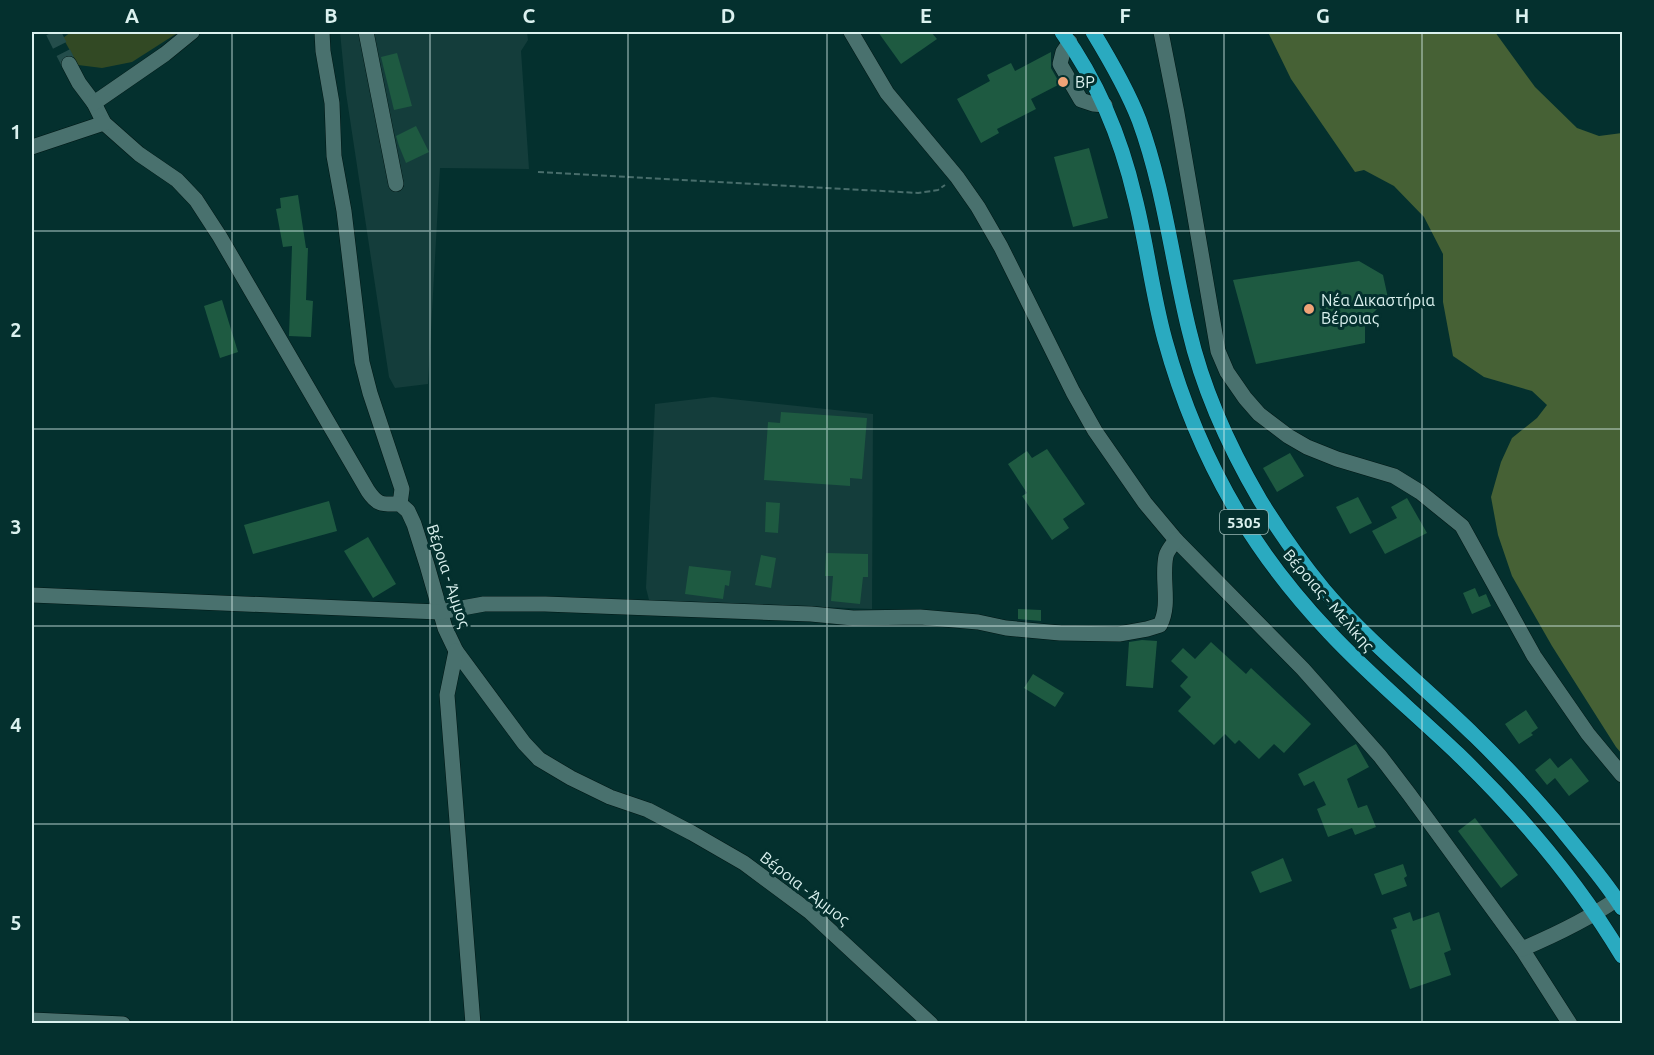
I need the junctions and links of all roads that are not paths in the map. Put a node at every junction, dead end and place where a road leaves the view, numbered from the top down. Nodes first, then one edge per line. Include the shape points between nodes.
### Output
1 (192, 32) edge
2 (322, 32) edge
3 (366, 32) edge
4 (851, 32) edge
5 (1093, 32) edge
6 (1161, 32) edge
7 (1066, 37) edge
8 (69, 64) tunnel mouth
9 (94, 103) junction
10 (104, 123) junction
11 (32, 147) edge
12 (396, 184) dead end
13 (400, 504) junction
14 (1176, 540) junction
15 (32, 595) edge
16 (440, 612) junction
17 (456, 651) junction
18 (1623, 775) edge
19 (1620, 904) edge
20 (1596, 914) junction
21 (1522, 949) junction
22 (1623, 956) edge
23 (32, 1020) edge
24 (123, 1023) edge
25 (473, 1023) edge
26 (931, 1023) edge
27 (1570, 1023) edge

1 - 9 street
2 - 13 street via 332,103 334,156 362,362 402,489
3 - 12 street
4 - 14 street via 888,93 978,207 1095,432
5 - 19 main road, Βέροιας - Μελίκης / 5305 via 1127,93 1147,144 1189,331 1209,397 1260,501 1324,590 1504,765 1570,839
6 - 18 street via 1218,351 1227,372 1259,414 1288,436 1337,459 1394,476 1462,526 1534,656 1588,735
7 - 20 main road, Βέροιας - Μελίκης / 5305 via 1105,105 1123,152 1164,337 1185,405 1240,516 1306,606 1489,785
8 - 9 street
9 - 10 street
10 - 11 street
10 - 13 street via 177,180 196,201 368,491 382,504
13 - 16 street, Βέροια - Άμμος via 414,524
14 - 16 street via 1166,555 1165,607 1160,625 1119,634 1060,633 920,617 853,618 545,603 484,604
14 - 21 street via 1303,669 1380,756
15 - 16 street
16 - 17 street, Βέροια - Άμμος
17 - 25 street via 447,695
17 - 26 street, Βέροια - Άμμος via 539,759 592,789 657,815 744,863 810,912
19 - 20 street
20 - 21 street
20 - 22 main road, Βέροιας - Μελίκης / 5305
21 - 27 street
23 - 24 street

